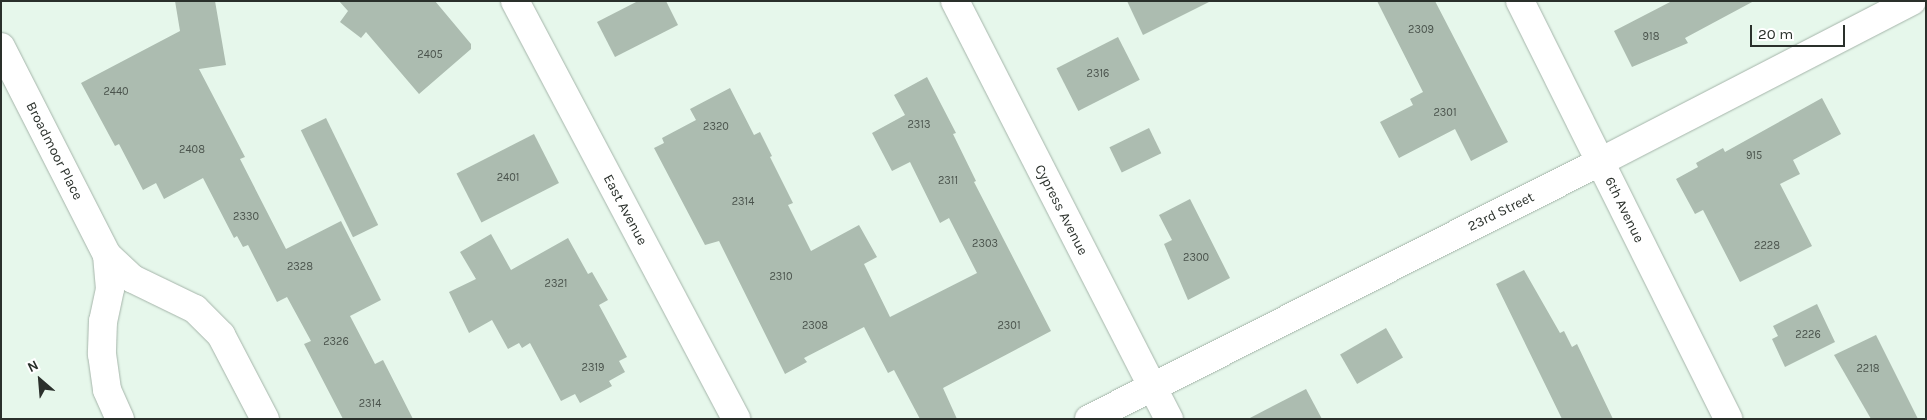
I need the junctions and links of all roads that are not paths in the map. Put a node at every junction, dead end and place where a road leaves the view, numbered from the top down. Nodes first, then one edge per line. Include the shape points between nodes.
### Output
1 (514, 1) edge
2 (955, 1) edge
3 (1520, 1) edge
4 (1912, 1) edge
5 (1, 47) edge
6 (1600, 162) junction
7 (107, 255) junction
8 (1151, 386) junction
9 (120, 419) edge
10 (265, 419) edge
11 (736, 419) edge
12 (1089, 419) edge
13 (1169, 419) edge
14 (1728, 419) edge

1 - 11 street, East Avenue
2 - 8 street, Cypress Avenue
3 - 6 street, 6th Avenue
4 - 6 street, 23rd Street
5 - 7 street, Broadmoor Place
6 - 8 street, 23rd Street
6 - 14 street, 6th Avenue
7 - 9 street, Broadmoor Place via 110,289 103,321 102,354 107,390
7 - 10 street, Broadmoor Place via 133,279 195,309 222,335
8 - 12 street, 23rd Street
8 - 13 street, Cypress Avenue

